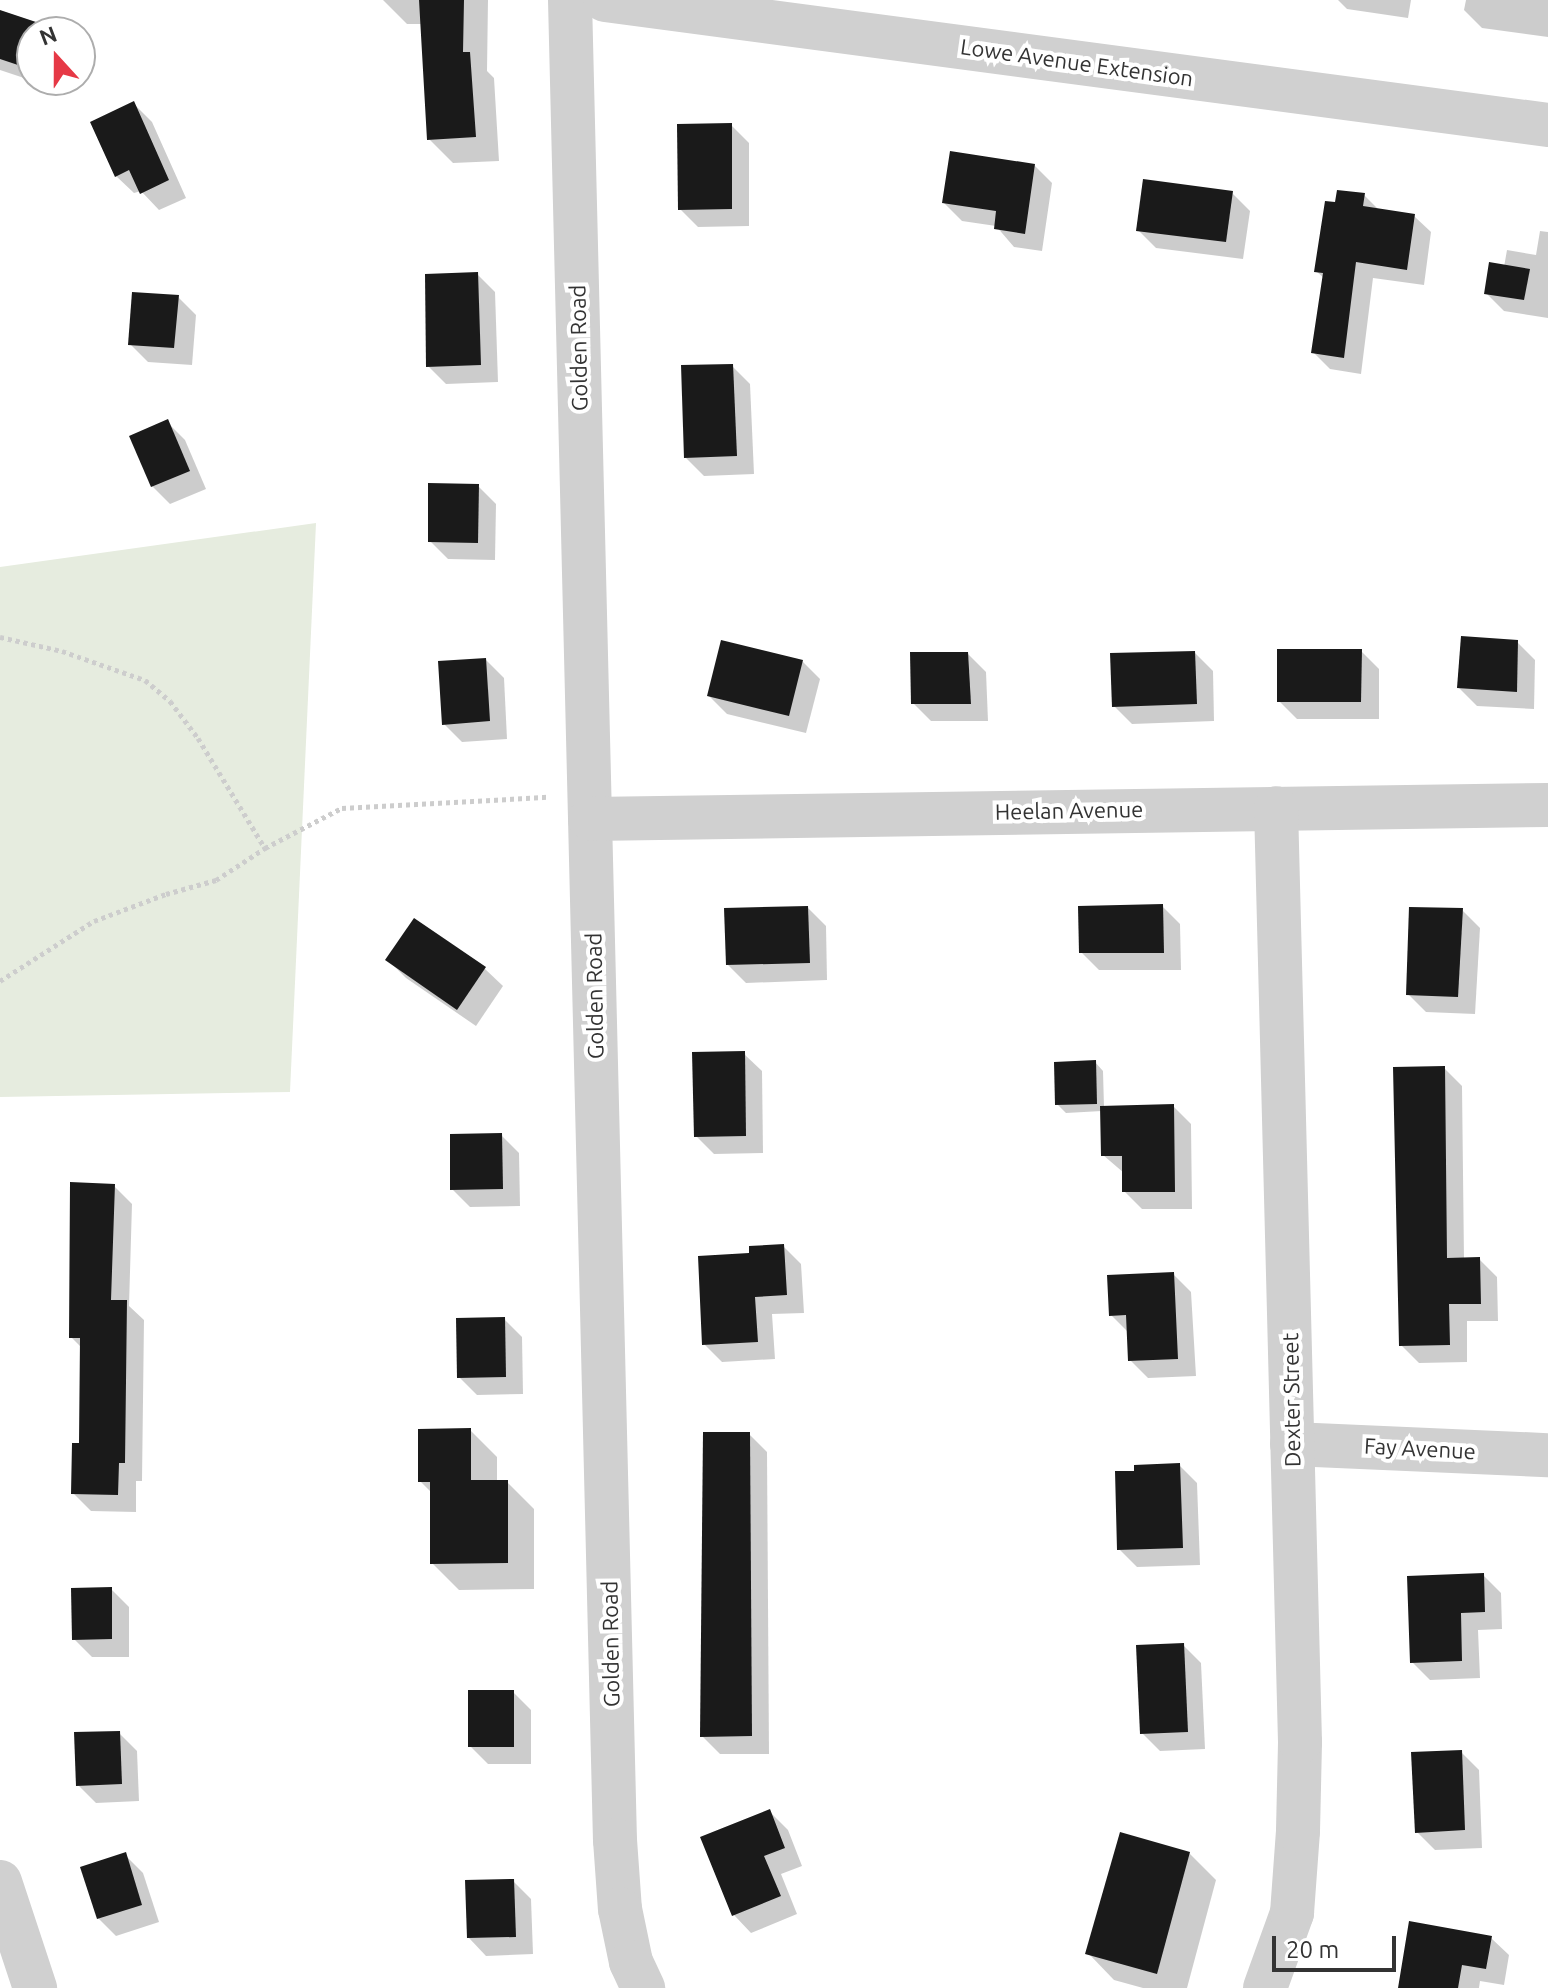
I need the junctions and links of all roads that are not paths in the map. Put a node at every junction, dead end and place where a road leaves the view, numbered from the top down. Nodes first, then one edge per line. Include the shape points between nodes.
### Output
1 (570, 0) edge
2 (605, 0) edge
3 (1548, 125) edge
4 (1548, 805) edge
5 (589, 807) junction
6 (1276, 808) junction
7 (1292, 1444) junction
8 (1548, 1455) edge
9 (0, 1882) edge
10 (35, 1988) edge
11 (643, 1988) edge
12 (1265, 1988) edge

1 - 5 street, Golden Road
2 - 3 street, Lowe Avenue Extension
4 - 6 street, Heelan Avenue
5 - 6 street, Heelan Avenue
5 - 11 street, Golden Road via 615,1840 620,1909 631,1962
6 - 7 street, Dexter Street
7 - 8 street, Fay Avenue
7 - 12 street, Dexter Street via 1298,1831 1292,1913
9 - 10 street

